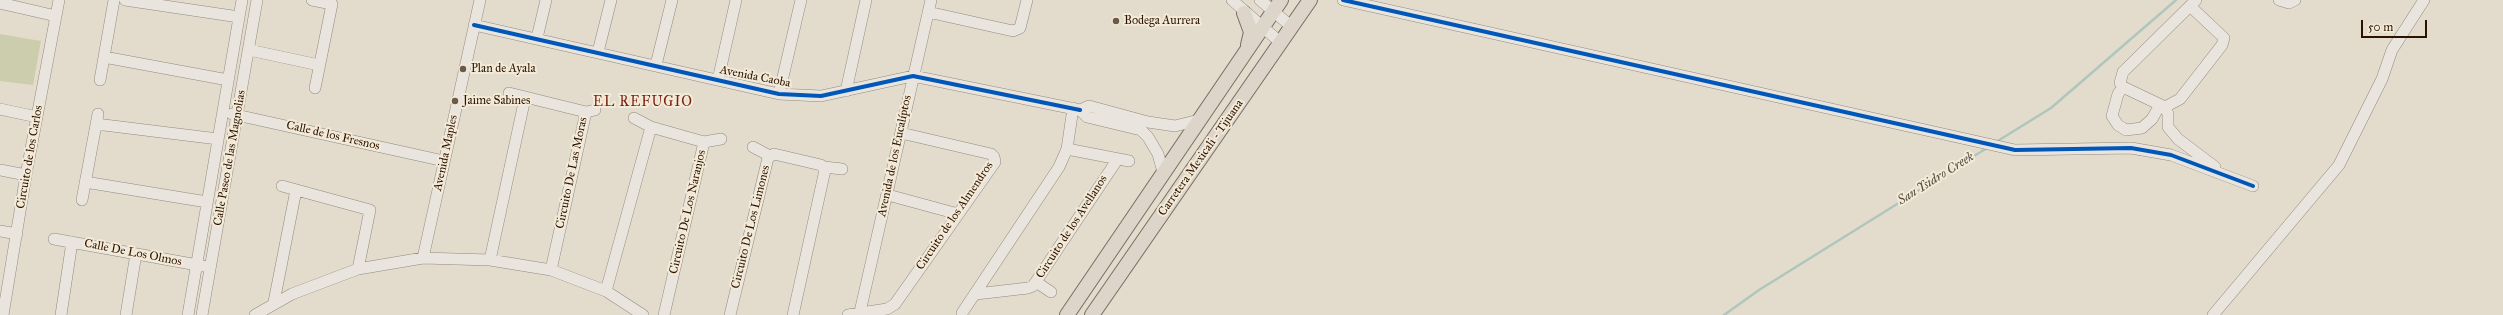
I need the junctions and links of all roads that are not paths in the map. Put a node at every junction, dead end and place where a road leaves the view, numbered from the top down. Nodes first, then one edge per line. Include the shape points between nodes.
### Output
1 (59, 0) edge
2 (114, 0) edge
3 (125, 0) edge
4 (242, 0) edge
5 (257, 0) edge
6 (312, 0) edge
7 (480, 0) edge
8 (546, 0) edge
9 (611, 0) edge
10 (672, 0) edge
11 (736, 0) edge
12 (801, 0) edge
13 (866, 0) edge
14 (931, 0) edge
15 (1026, 0) edge
16 (1232, 0) edge
17 (1260, 0) edge
18 (1310, 0) edge
19 (1343, 0) edge
20 (2279, 0) edge
21 (2295, 0) edge
22 (2424, 0) edge
23 (0, 3) edge
24 (2193, 3) edge
25 (1277, 6) edge
26 (928, 12) junction
27 (1244, 13) junction
28 (56, 16) junction
29 (239, 17) junction
30 (474, 25) junction
31 (1262, 27) junction
32 (1292, 27) junction
33 (537, 38) junction
34 (1281, 43) junction
35 (1247, 49) junction
36 (249, 50) junction
37 (598, 52) junction
38 (104, 58) junction
39 (319, 65) junction
40 (656, 65) junction
41 (913, 76) junction
42 (100, 80) dead end
43 (228, 80) junction
44 (718, 80) junction
45 (2123, 87) junction
46 (314, 88) dead end
47 (846, 91) junction
48 (509, 93) dead end
49 (779, 94) junction
50 (525, 98) junction
51 (2163, 106) junction
52 (0, 109) edge
53 (1077, 109) junction
54 (222, 112) junction
55 (238, 115) junction
56 (37, 117) junction
57 (634, 118) dead end
58 (1199, 120) junction
59 (651, 127) junction
60 (901, 133) junction
61 (218, 138) junction
62 (721, 139) dead end
63 (704, 142) junction
64 (753, 147) dead end
65 (1067, 149) junction
66 (770, 156) junction
67 (1117, 160) junction
68 (444, 161) junction
69 (1129, 161) dead end
70 (824, 167) junction
71 (842, 169) dead end
72 (0, 170) edge
73 (1163, 172) junction
74 (2224, 174) junction
75 (26, 175) junction
76 (85, 182) junction
77 (282, 186) dead end
78 (2253, 186) dead end
79 (296, 190) junction
80 (888, 195) junction
81 (82, 200) dead end
82 (207, 202) junction
83 (958, 214) junction
84 (0, 231) edge
85 (17, 234) junction
86 (54, 239) dead end
87 (72, 242) junction
88 (136, 254) junction
89 (423, 258) junction
90 (490, 260) junction
91 (196, 265) junction
92 (211, 267) junction
93 (358, 269) junction
94 (551, 270) junction
95 (1036, 282) junction
96 (606, 291) junction
97 (1051, 292) dead end
98 (4, 293) edge
99 (976, 294) junction
100 (274, 302) junction
101 (860, 312) junction
102 (962, 313) dead end
103 (3, 315) edge
104 (61, 315) edge
105 (126, 315) edge
106 (188, 315) edge
107 (202, 315) edge
108 (255, 315) edge
109 (643, 315) edge
110 (664, 315) edge
111 (730, 315) edge
112 (793, 315) edge
113 (848, 315) edge
114 (1067, 315) edge
115 (1092, 315) edge
116 (2213, 315) edge

1 - 28 street, Circuito de los Carlos
2 - 38 street
3 - 29 street
4 - 29 street, Calle Paseo de las Magnolias
5 - 36 street, Calle Paseo de las Magnolias
6 - 39 street via 332,4
7 - 30 street, Avenida Maples
8 - 33 street
9 - 37 street
10 - 40 street
11 - 44 street
12 - 49 street
13 - 47 street
14 - 26 street, Avenida de los Eucalíptos
15 - 26 street via 1020,28 1013,31
16 - 27 street
17 - 25 street
18 - 32 main road, Carretera Mexicali - Tijuana
19 - 74 street via 2015,150 2131,148 2171,155
20 - 21 street via 2289,3
22 - 116 street via 2392,50 2382,79 2339,165
23 - 28 street
24 - 45 street via 2123,72 2120,83
24 - 51 street via 2224,38 2222,45 2180,99
25 - 31 main road, Carretera Mexicali - Tijuana
25 - 32 street
26 - 41 street, Avenida de los Eucalíptos
27 - 31 street
27 - 35 main road via 1251,32
28 - 56 street, Circuito de los Carlos
29 - 43 street, Calle Paseo de las Magnolias
30 - 33 street, Avenida Caoba
30 - 68 street, Avenida Maples
31 - 34 street
31 - 35 main road, Carretera Mexicali - Tijuana
32 - 34 main road, Carretera Mexicali - Tijuana
33 - 37 street, Avenida Caoba
34 - 115 main road, Carretera Mexicali - Tijuana
35 - 58 main road, Carretera Mexicali - Tijuana
36 - 39 street
36 - 55 street, Calle Paseo de las Magnolias
37 - 40 street, Avenida Caoba
38 - 42 street
38 - 43 street
39 - 46 street
40 - 44 street, Avenida Caoba
41 - 47 street, Avenida Caoba
41 - 53 street, Avenida Caoba
41 - 60 street, Avenida de los Eucalíptos
43 - 54 street, Calle Paseo de las Magnolias
44 - 49 street, Avenida Caoba
45 - 51 street
45 - 51 street via 2118,94 2112,116 2118,125 2126,130 2135,131 2142,128
47 - 49 street, Avenida Caoba via 821,96
48 - 50 street, Circuito De Las Moras
50 - 90 street
50 - 94 street, Circuito De Las Moras via 591,111
51 - 74 street via 2168,114 2168,127 2178,139
52 - 56 street
53 - 58 street via 1089,106 1148,122 1175,126
53 - 65 street
53 - 73 street via 1087,117 1141,130 1158,154
54 - 55 street, Calle de los Fresnos
54 - 61 street, Calle Paseo de las Magnolias
55 - 68 street, Calle de los Fresnos
55 - 92 street, Calle Paseo de las Magnolias
56 - 75 street, Circuito de los Carlos
57 - 59 street, Circuito De Los Naranjos
58 - 73 main road, Carretera Mexicali - Tijuana
59 - 63 street, Circuito De Los Naranjos
59 - 96 street
60 - 80 street, Avenida de los Eucalíptos
60 - 83 street, Circuito de los Almendros via 994,157 995,162
61 - 76 street via 97,119
61 - 82 street, Calle Paseo de las Magnolias
62 - 63 street
63 - 110 street, Circuito De Los Naranjos
64 - 66 street
65 - 67 street, Circuito de los Avellanos
65 - 99 street via 1059,167
66 - 70 street, Circuito De Los Limones via 774,154
66 - 111 street, Circuito De Los Limones
67 - 69 street, Circuito de los Avellanos
67 - 95 street, Circuito de los Avellanos
68 - 89 street, Avenida Maples
70 - 71 street, Circuito De Los Limones
70 - 112 street
72 - 75 street
73 - 114 main road, Carretera Mexicali - Tijuana
74 - 78 street
75 - 85 street, Circuito de los Carlos
76 - 81 street
76 - 82 street
77 - 79 street
79 - 93 street via 370,210
79 - 100 street
80 - 83 street
80 - 101 street, Avenida de los Eucalíptos
82 - 91 street, Calle Paseo de las Magnolias
83 - 101 street, Circuito de los Almendros via 894,304 887,309
84 - 85 street
85 - 98 street, Circuito de los Carlos
86 - 87 street, Calle De Los Olmos
87 - 88 street, Calle De Los Olmos
87 - 104 street
88 - 91 street, Calle De Los Olmos
88 - 105 street
89 - 90 street
89 - 93 street
90 - 94 street
91 - 92 street, Calle De Los Olmos
91 - 106 street, Calle Paseo de las Magnolias
92 - 107 street, Calle Paseo de las Magnolias
93 - 100 street
94 - 96 street
95 - 97 street
95 - 99 street, Circuito de los Avellanos via 1028,288
96 - 109 street
98 - 103 street, Circuito de los Carlos
99 - 102 street
100 - 108 street
101 - 113 street, Circuito de los Almendros

